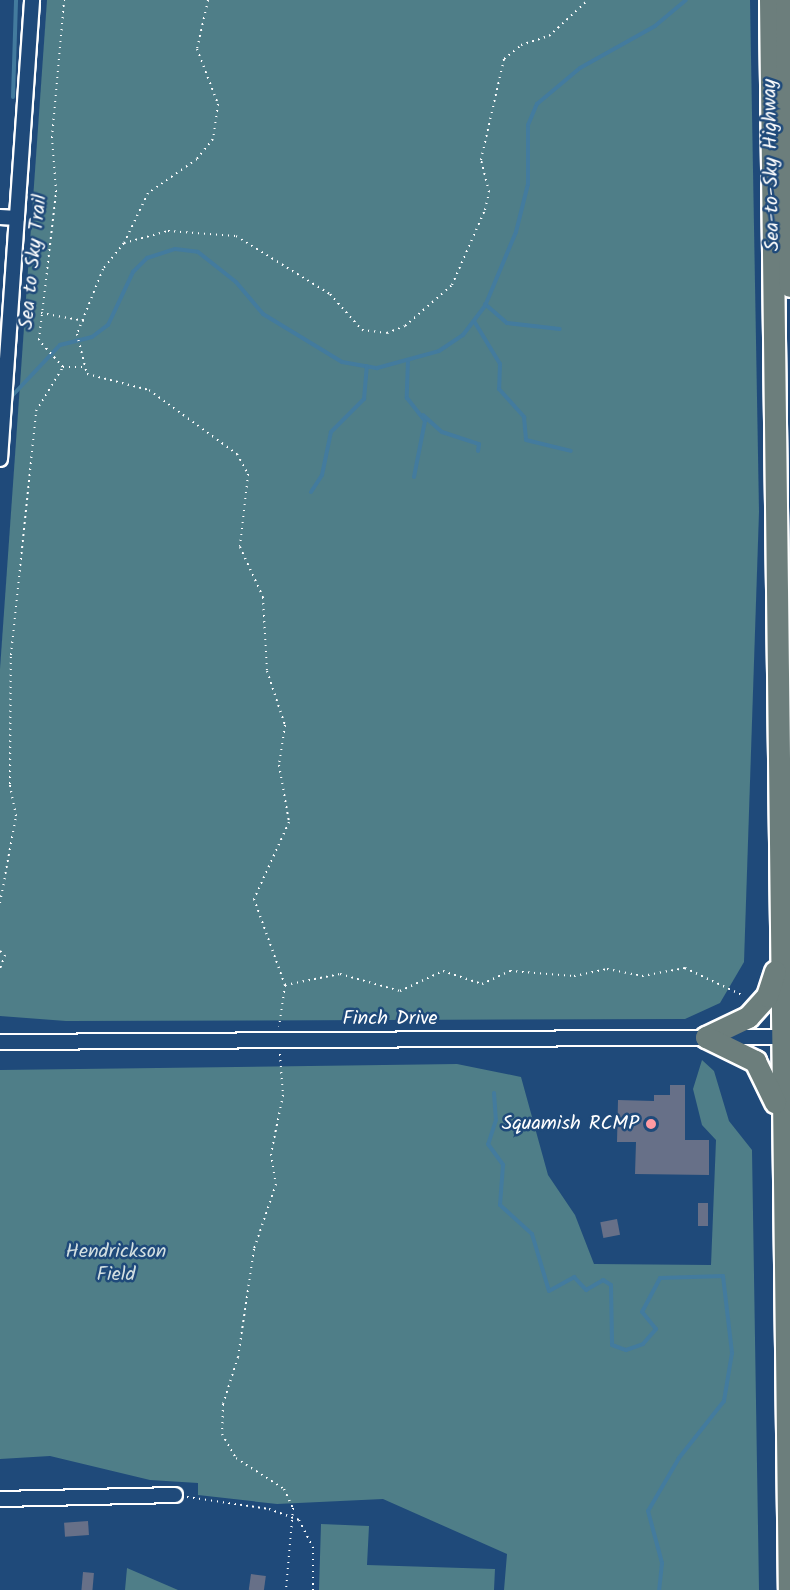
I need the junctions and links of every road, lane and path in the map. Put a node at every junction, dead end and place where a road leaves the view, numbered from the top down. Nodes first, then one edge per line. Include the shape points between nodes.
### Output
1 (32, 0) edge
2 (64, 0) edge
3 (208, 0) edge
4 (588, 0) edge
5 (770, 0) edge
6 (786, 0) edge
7 (0, 217) edge
8 (17, 218) junction
9 (124, 243) junction
10 (790, 286) edge
11 (41, 313) junction
12 (85, 321) junction
13 (63, 367) junction
14 (83, 367) junction
15 (0, 459) edge
16 (0, 903) edge
17 (779, 950) junction
18 (0, 951) edge
19 (0, 969) edge
20 (285, 985) junction
21 (750, 999) dead end
22 (280, 1016) dead end
23 (706, 1037) junction
24 (785, 1037) edge
25 (279, 1039) junction
26 (0, 1042) edge
27 (781, 1120) junction
28 (175, 1495) joint
29 (0, 1499) edge
30 (292, 1515) junction
31 (286, 1590) edge
32 (313, 1590) edge
33 (789, 1590) edge

1 - 8 street
2 - 11 path, Sea to Sky Trail via 52,138 56,192
3 - 9 path via 197,49 218,104 218,124 197,159 148,193
4 - 9 path via 549,36 521,45 504,59 481,160 489,192 485,210 452,285 405,326 387,333 362,330 330,294 236,236 168,231
5 - 17 highway, Sea-to-Sky Highway
6 - 10 highway, Sea-to-Sky Highway
7 - 8 street
8 - 15 street
9 - 12 path via 103,269
11 - 12 path
11 - 13 path, Sea to Sky Trail via 39,340
12 - 14 path via 77,334
13 - 14 path
13 - 16 path via 36,411 11,655 10,784 16,816
14 - 20 path via 97,378 148,390 237,454 248,474 240,547 263,597 267,672 284,719 282,792 288,822 254,899
17 - 23 highway via 772,982 759,1007 732,1028
17 - 24 highway, Sea-to-Sky Highway
18 - 19 path via 5,955
20 - 21 path via 340,974 400,991 443,971 482,984 510,971 574,976 606,969 642,976 685,968
20 - 22 path
23 - 24 street, Finch Drive
23 - 25 street, Finch Drive
23 - 27 highway via 755,1061 770,1086
24 - 27 highway, Sea-to-Sky Highway
25 - 26 street, Finch Drive
25 - 30 path via 283,1095 273,1127 276,1184 254,1249 238,1357 223,1404 222,1434 236,1458 284,1489
27 - 33 highway, Sea-to-Sky Highway
28 - 29 street
28 - 30 path
30 - 31 path
30 - 32 path via 313,1547

